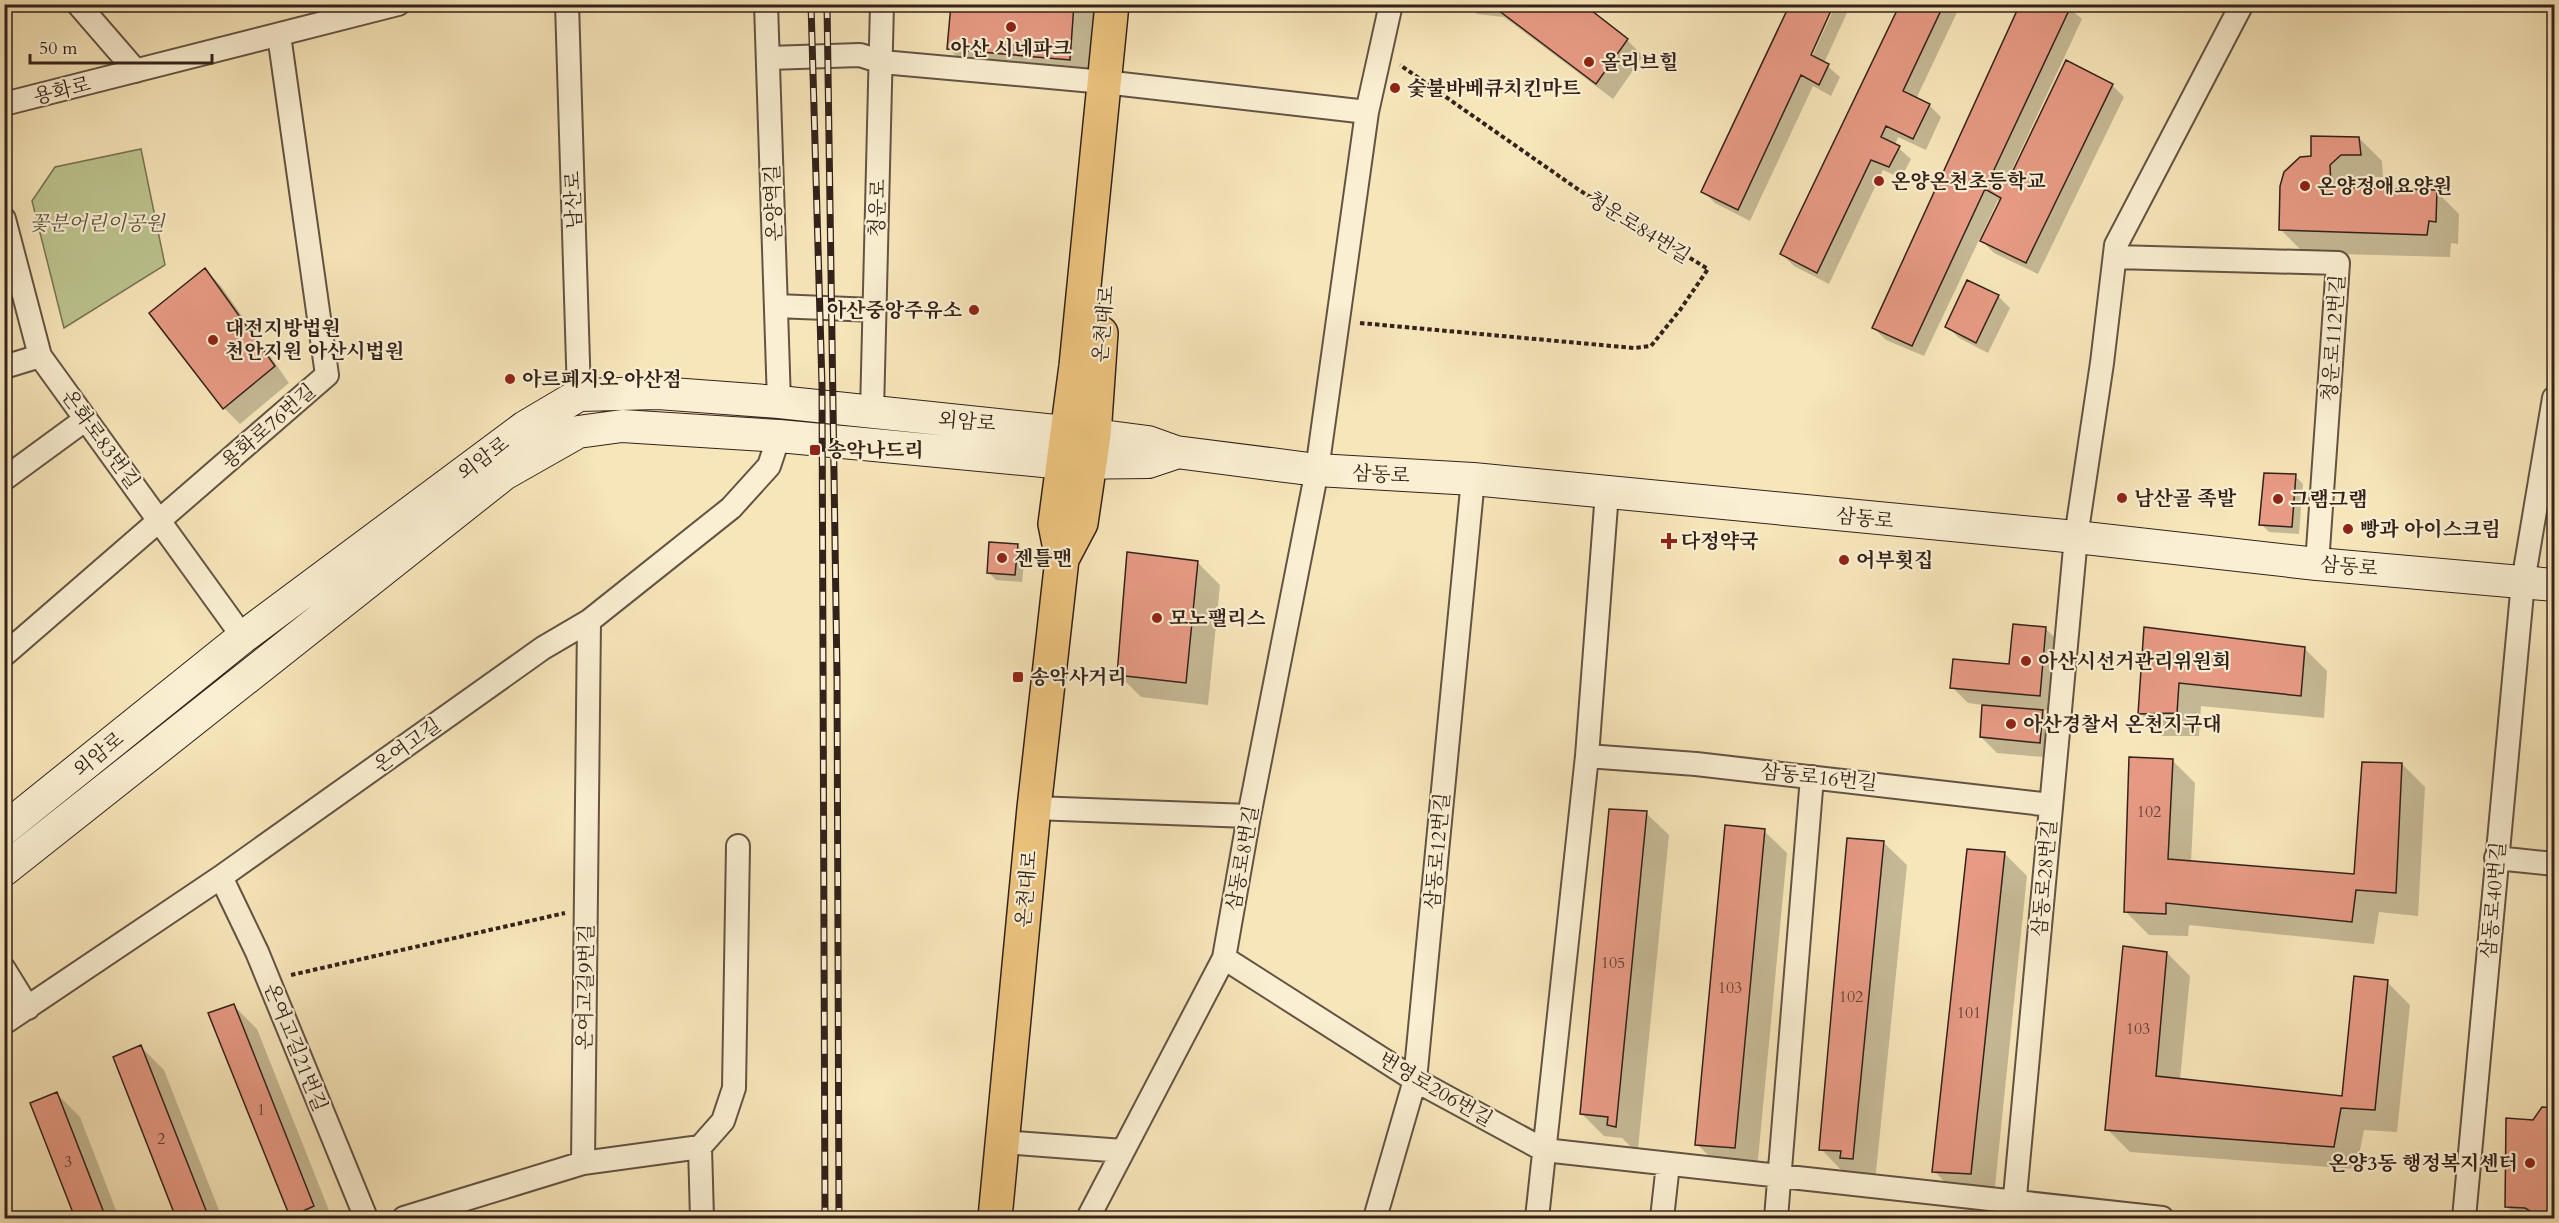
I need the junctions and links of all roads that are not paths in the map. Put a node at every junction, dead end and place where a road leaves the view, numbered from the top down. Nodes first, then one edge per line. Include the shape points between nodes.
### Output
1 (78, 4) edge
2 (398, 4) edge
3 (567, 4) edge
4 (766, 4) edge
5 (882, 4) edge
6 (1112, 4) edge
7 (1133, 4) edge
8 (1390, 4) edge
9 (2242, 4) edge
10 (279, 35) junction
11 (768, 58) junction
12 (882, 62) junction
13 (136, 71) junction
14 (1115, 83) junction
15 (4, 104) edge
16 (1368, 112) junction
17 (6, 231) edge
18 (2115, 257) junction
19 (776, 306) junction
20 (874, 310) junction
21 (40, 356) junction
22 (4, 368) edge
23 (579, 395) junction
24 (2554, 398) edge
25 (779, 402) junction
26 (872, 412) junction
27 (86, 418) junction
28 (779, 436) junction
29 (1079, 448) junction
30 (2550, 452) edge
31 (1317, 470) junction
32 (1473, 479) junction
33 (4, 480) edge
34 (1607, 492) junction
35 (159, 519) junction
36 (2076, 537) junction
37 (2317, 564) junction
38 (2523, 582) junction
39 (2554, 585) edge
40 (589, 621) junction
41 (243, 637) junction
42 (4, 655) edge
43 (1587, 756) junction
44 (1812, 777) junction
45 (2051, 805) junction
46 (1034, 808) junction
47 (1249, 816) junction
48 (4, 829) edge
49 (738, 846) dead end
50 (2496, 858) junction
51 (2554, 864) edge
52 (4, 870) edge
53 (221, 877) junction
54 (1224, 958) junction
55 (4, 969) edge
56 (28, 1008) junction
57 (4, 1023) edge
58 (1415, 1080) junction
59 (1003, 1142) junction
60 (700, 1147) junction
61 (1544, 1150) junction
62 (1123, 1151) junction
63 (583, 1163) junction
64 (1668, 1164) junction
65 (1780, 1176) junction
66 (2014, 1210) edge
67 (366, 1218) edge
68 (404, 1218) edge
69 (702, 1218) edge
70 (995, 1218) edge
71 (1088, 1218) edge
72 (1375, 1218) edge
73 (1537, 1218) edge
74 (1662, 1218) edge
75 (1776, 1218) edge
76 (2162, 1218) edge
77 (2464, 1218) edge

1 - 13 street
2 - 10 street, 용화로
3 - 23 street, 남산로
4 - 11 street, 온양역길
5 - 12 street, 청운로
6 - 14 main road, 온천대로
7 - 14 main road, 온천대로
8 - 16 street
9 - 18 street via 2116,245
10 - 13 street, 용화로
10 - 35 street, 용화로76번길 via 327,375
11 - 12 street via 860,55
11 - 19 street, 온양역길
12 - 14 street
12 - 20 street, 청운로
13 - 15 street, 용화로
14 - 16 street
14 - 29 main road, 온천대로
16 - 31 street
17 - 21 street, 온화로83번길
18 - 36 street
18 - 37 street, 청운로112번길 via 2338,263
19 - 20 street
19 - 25 street, 온양역길
20 - 26 street, 청운로
21 - 22 street
21 - 27 street, 온화로83번길
23 - 25 main road, 외암로 via 658,393
23 - 41 main road, 외암로 via 525,427
24 - 30 street, 삼동로40번길
25 - 26 main road, 외암로
26 - 29 main road, 외암로
27 - 33 street
27 - 35 street, 온화로83번길
28 - 29 main road, 외암로
28 - 40 street, 온여고길 via 769,466 732,508
28 - 52 main road, 외암로 via 622,426 578,432 504,474
29 - 31 main road, 삼동로 via 1148,462 1176,452
29 - 46 main road, 온천대로 via 1081,523 1062,559
30 - 38 street, 삼동로40번길
31 - 32 main road, 삼동로
31 - 47 street, 삼동로8번길
32 - 34 main road, 삼동로
32 - 58 street, 삼동로12번길
34 - 36 main road, 삼동로
34 - 43 street
35 - 41 street, 온화로83번길
35 - 42 street, 용화로76번길
36 - 37 main road, 삼동로
36 - 45 street, 삼동로28번길
37 - 38 main road, 삼동로
38 - 39 main road, 삼동로
38 - 50 street, 삼동로40번길
40 - 53 street, 온여고길 via 543,648
40 - 63 street, 온여고길9번길
41 - 48 main road, 외암로
43 - 44 street, 삼동로16번길
43 - 61 street
44 - 45 street, 삼동로16번길
44 - 65 street
45 - 66 street, 삼동로28번길
46 - 47 street
46 - 59 main road, 온천대로
47 - 54 street, 삼동로8번길
49 - 60 street via 734,1088 723,1121
50 - 51 street
50 - 77 street, 삼동로40번길
53 - 56 street, 온여고길
53 - 67 street, 온여고길21번길 via 269,980
54 - 58 street, 번영로206번길
54 - 62 street, 삼동로8번길
55 - 56 street
56 - 57 street, 온여고길
58 - 61 street, 번영로206번길
58 - 72 street, 삼동로12번길
59 - 62 street
59 - 70 main road, 온천대로
60 - 63 street
60 - 69 street
61 - 64 street, 번영로206번길
61 - 73 street
62 - 71 street, 삼동로8번길
63 - 68 street
64 - 65 street, 번영로206번길
64 - 74 street
65 - 66 street, 번영로206번길
65 - 75 street
66 - 76 street, 번영로206번길

